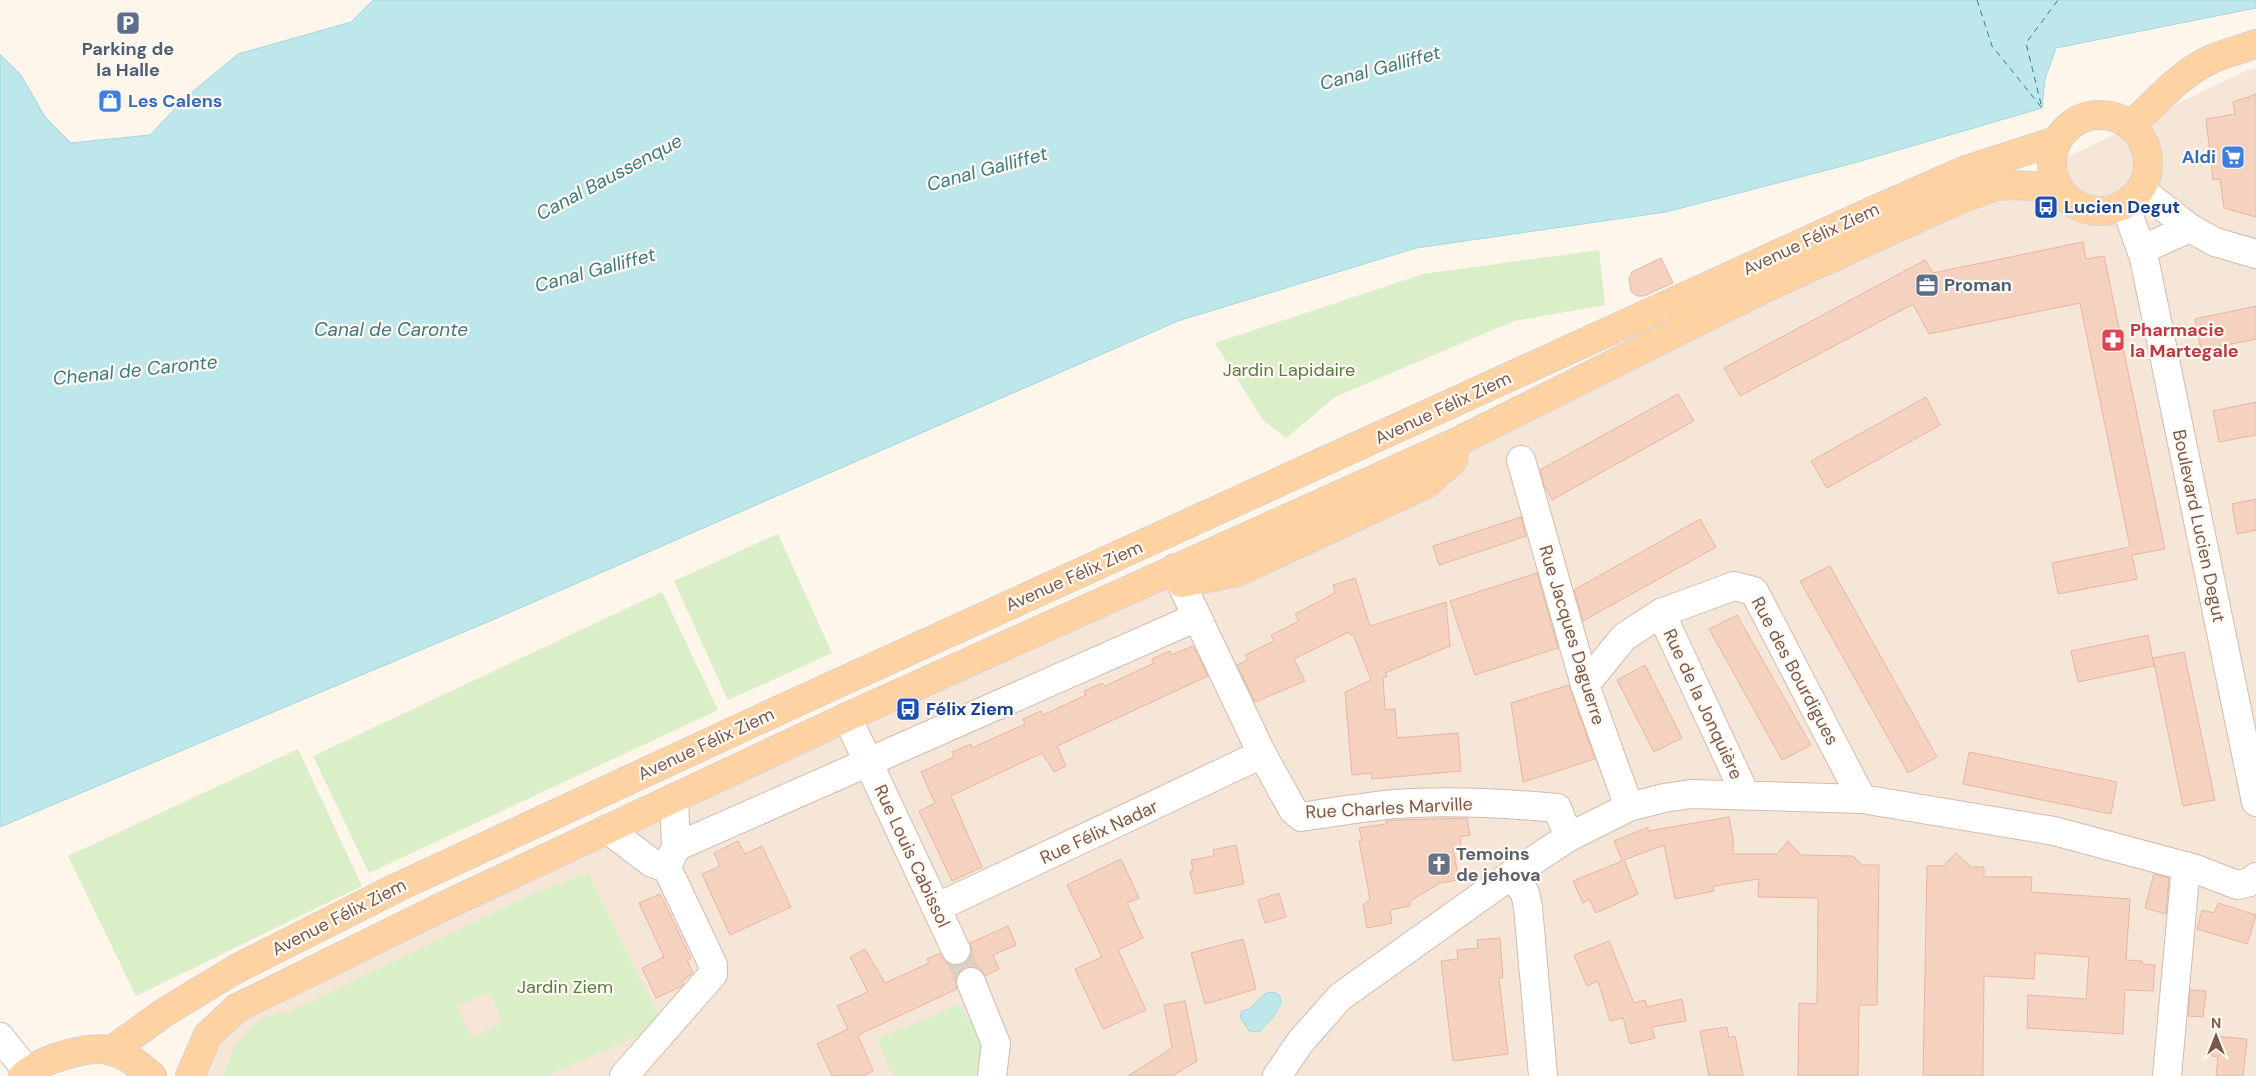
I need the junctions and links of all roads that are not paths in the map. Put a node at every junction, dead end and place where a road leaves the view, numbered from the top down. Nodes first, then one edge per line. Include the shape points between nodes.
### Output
1 (2256, 44) edge
2 (2131, 125) junction
3 (2056, 142) junction
4 (2058, 187) junction
5 (2133, 197) junction
6 (2190, 228) junction
7 (2142, 250) junction
8 (2256, 254) edge
9 (1521, 460) dead end
10 (1178, 576) junction
11 (1661, 613) junction
12 (1197, 617) junction
13 (1584, 685) junction
14 (2246, 703) edge
15 (847, 717) junction
16 (1262, 754) junction
17 (867, 762) junction
18 (1745, 794) junction
19 (674, 798) junction
20 (1862, 799) junction
21 (2256, 802) edge
22 (1629, 807) junction
23 (607, 829) junction
24 (1568, 837) junction
25 (671, 857) junction
26 (2186, 866) junction
27 (1511, 875) junction
28 (2256, 877) edge
29 (936, 908) junction
30 (956, 950) tunnel mouth
31 (971, 982) tunnel mouth
32 (0, 1037) edge
33 (111, 1051) junction
34 (26, 1074) edge
35 (152, 1076) edge
36 (190, 1076) edge
37 (624, 1076) edge
38 (992, 1076) edge
39 (1277, 1076) edge
40 (1543, 1076) edge
41 (2167, 1076) edge

1 - 2 main road via 2212,60 2189,73
2 - 3 main road via 2105,114 2090,115 2071,125
2 - 5 main road via 2141,136 2149,163 2147,177
3 - 4 main road via 2052,172
3 - 33 main road, Avenue Félix Ziem via 1966,170 1875,210 404,884 236,969 165,1012
4 - 5 main road via 2068,199 2095,211 2110,211
4 - 10 main road, Avenue Félix Ziem via 2009,184 1960,199 1769,286 1454,443 1453,460 1426,484 1237,572
5 - 6 street
5 - 7 street, Boulevard Lucien Degut
6 - 7 street
6 - 8 street via 2215,242
7 - 14 street, Boulevard Lucien Degut
9 - 13 street, Rue Jacques Daguerre
10 - 12 street, Rue Charles Marville
10 - 15 main road, Avenue Félix Ziem
11 - 13 street, Rue des Bourdigues via 1624,637
11 - 18 street, Rue de la Jonquière
11 - 20 street, Rue des Bourdigues via 1734,586 1754,590
12 - 16 street, Rue Charles Marville
12 - 17 street
13 - 22 street, Rue Jacques Daguerre
14 - 21 street, Boulevard Lucien Degut
15 - 17 street
15 - 19 main road, Avenue Félix Ziem
16 - 24 street, Rue Charles Marville via 1293,810 1301,816 1396,804 1471,802 1543,806 1556,808
16 - 29 street, Rue Félix Nadar
17 - 25 street
17 - 29 street, Rue Louis Cabissol
18 - 20 street
18 - 22 street via 1691,794
19 - 23 main road, Avenue Félix Ziem
19 - 25 street, Avenue Félix Ziem
20 - 26 street via 2054,831
22 - 24 street
23 - 25 street via 652,863
23 - 36 main road, Avenue Félix Ziem via 442,906 237,1008 208,1035
24 - 27 street
25 - 37 street via 713,965 713,974
26 - 28 street via 2237,885
26 - 41 street
27 - 39 street via 1340,996 1300,1041
27 - 40 street via 1525,894 1528,906
29 - 30 street, Rue Louis Cabissol
31 - 38 street via 996,1044
32 - 34 street
33 - 34 main road via 88,1050 57,1058
33 - 35 main road via 138,1064

